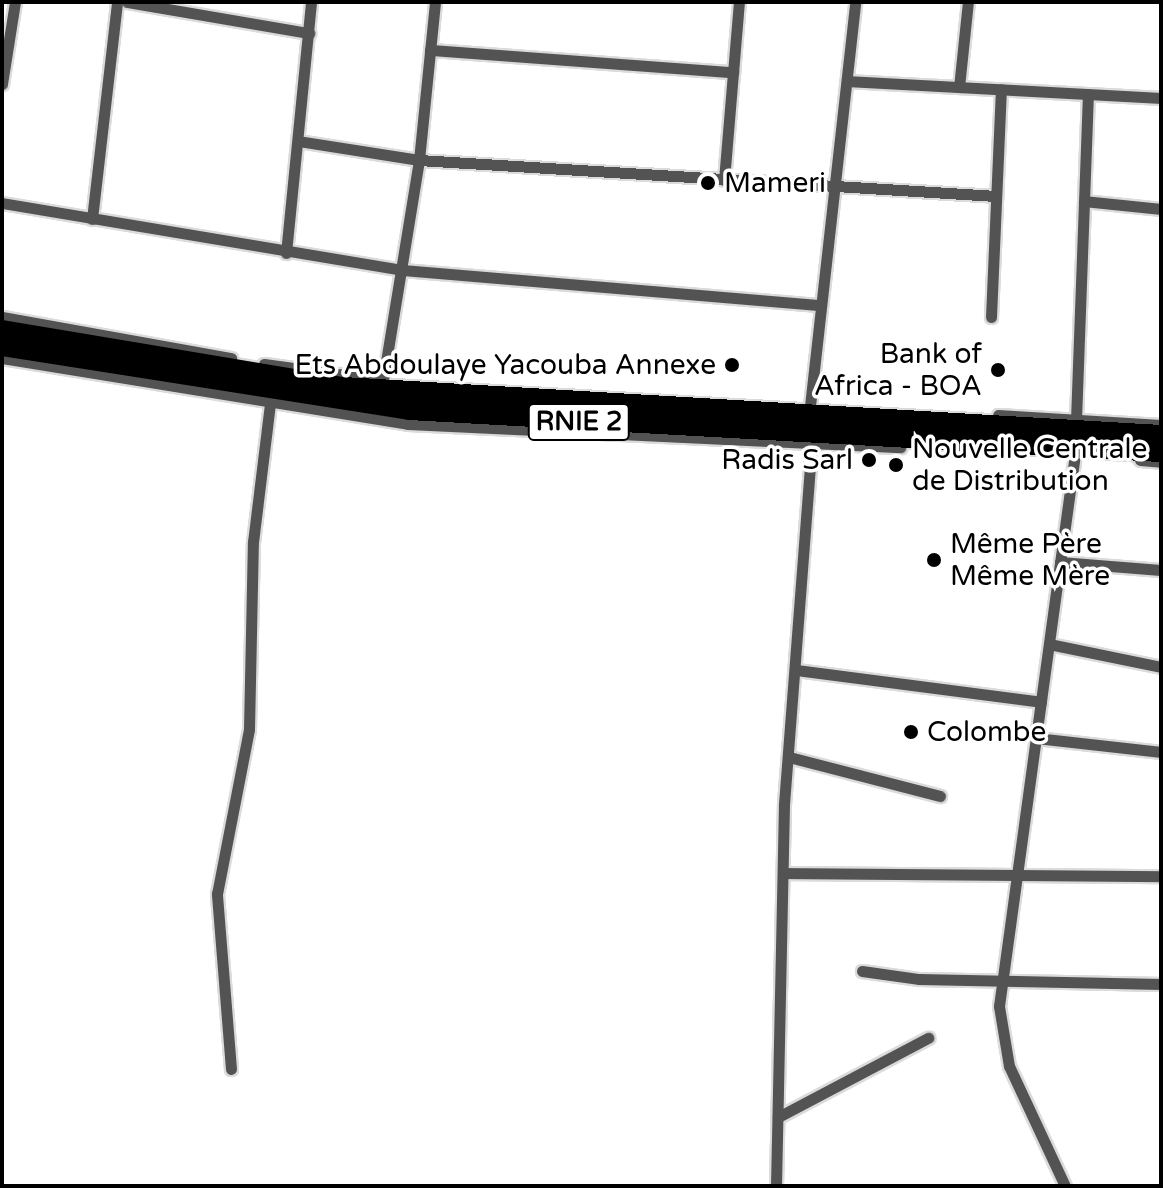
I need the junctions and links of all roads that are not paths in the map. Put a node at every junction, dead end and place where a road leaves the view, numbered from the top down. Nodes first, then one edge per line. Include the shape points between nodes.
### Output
1 (15, 2) edge
2 (117, 2) edge
3 (127, 2) edge
4 (311, 2) edge
5 (435, 2) edge
6 (739, 2) edge
7 (855, 2) edge
8 (968, 2) edge
9 (309, 33) junction
10 (430, 50) junction
11 (733, 72) junction
12 (847, 81) junction
13 (2, 84) edge
14 (959, 87) junction
15 (1001, 89) junction
16 (1088, 94) junction
17 (1161, 98) edge
18 (298, 141) junction
19 (419, 160) junction
20 (724, 180) junction
21 (836, 189) junction
22 (996, 196) junction
23 (1084, 201) junction
24 (2, 203) edge
25 (1161, 209) edge
26 (92, 219) junction
27 (286, 253) junction
28 (402, 270) junction
29 (819, 305) junction
30 (2, 317) edge
31 (991, 317) dead end
32 (2, 330) edge
33 (2, 346) edge
34 (2, 358) edge
35 (383, 380) junction
36 (270, 404) junction
37 (810, 406) junction
38 (1076, 420) junction
39 (1161, 425) edge
40 (1161, 435) edge
41 (812, 444) junction
42 (1161, 452) edge
43 (1075, 454) junction
44 (1161, 462) edge
45 (1060, 562) junction
46 (1161, 570) edge
47 (1049, 644) junction
48 (1161, 667) edge
49 (796, 670) junction
50 (1041, 702) junction
51 (1036, 738) junction
52 (1161, 752) edge
53 (789, 757) junction
54 (940, 796) dead end
55 (783, 873) junction
56 (1161, 876) edge
57 (1017, 878) junction
58 (862, 971) dead end
59 (1003, 979) junction
60 (1161, 984) edge
61 (928, 1038) dead end
62 (231, 1069) dead end
63 (778, 1117) junction
64 (776, 1186) edge
65 (1065, 1186) edge

1 - 13 street
2 - 26 street
3 - 9 street
4 - 9 street
5 - 10 street
6 - 11 street
7 - 12 street
8 - 14 street
9 - 18 street
10 - 11 street
10 - 19 street
11 - 20 street
12 - 14 street
12 - 21 street
14 - 15 street
15 - 16 street
15 - 22 street
16 - 17 street
16 - 23 street
18 - 19 street
18 - 27 street
19 - 20 street
19 - 28 street
20 - 21 street
21 - 22 street
21 - 29 street
22 - 31 street
23 - 25 street
23 - 38 street
24 - 26 street
26 - 27 street
27 - 28 street
28 - 29 street
28 - 35 street
29 - 37 street
30 - 35 street
32 - 40 highway, RNIE 2 / RNIE 2 via 414,393
33 - 42 highway, RNIE 2 / RNIE 2 via 409,410
34 - 36 street
35 - 37 street
36 - 41 street via 408,424
36 - 62 street via 253,542 249,729 217,894
37 - 38 street
38 - 39 street
41 - 43 street
41 - 49 street
43 - 44 street
43 - 45 street
45 - 46 street
45 - 47 street
47 - 48 street
47 - 50 street
49 - 50 street
49 - 53 street
50 - 51 street
51 - 52 street
51 - 57 street
53 - 54 street
53 - 55 street
55 - 57 street
55 - 63 street
56 - 57 street
57 - 59 street
58 - 59 street
59 - 60 street
59 - 65 street via 999,1006 1009,1066
61 - 63 street
63 - 64 street

